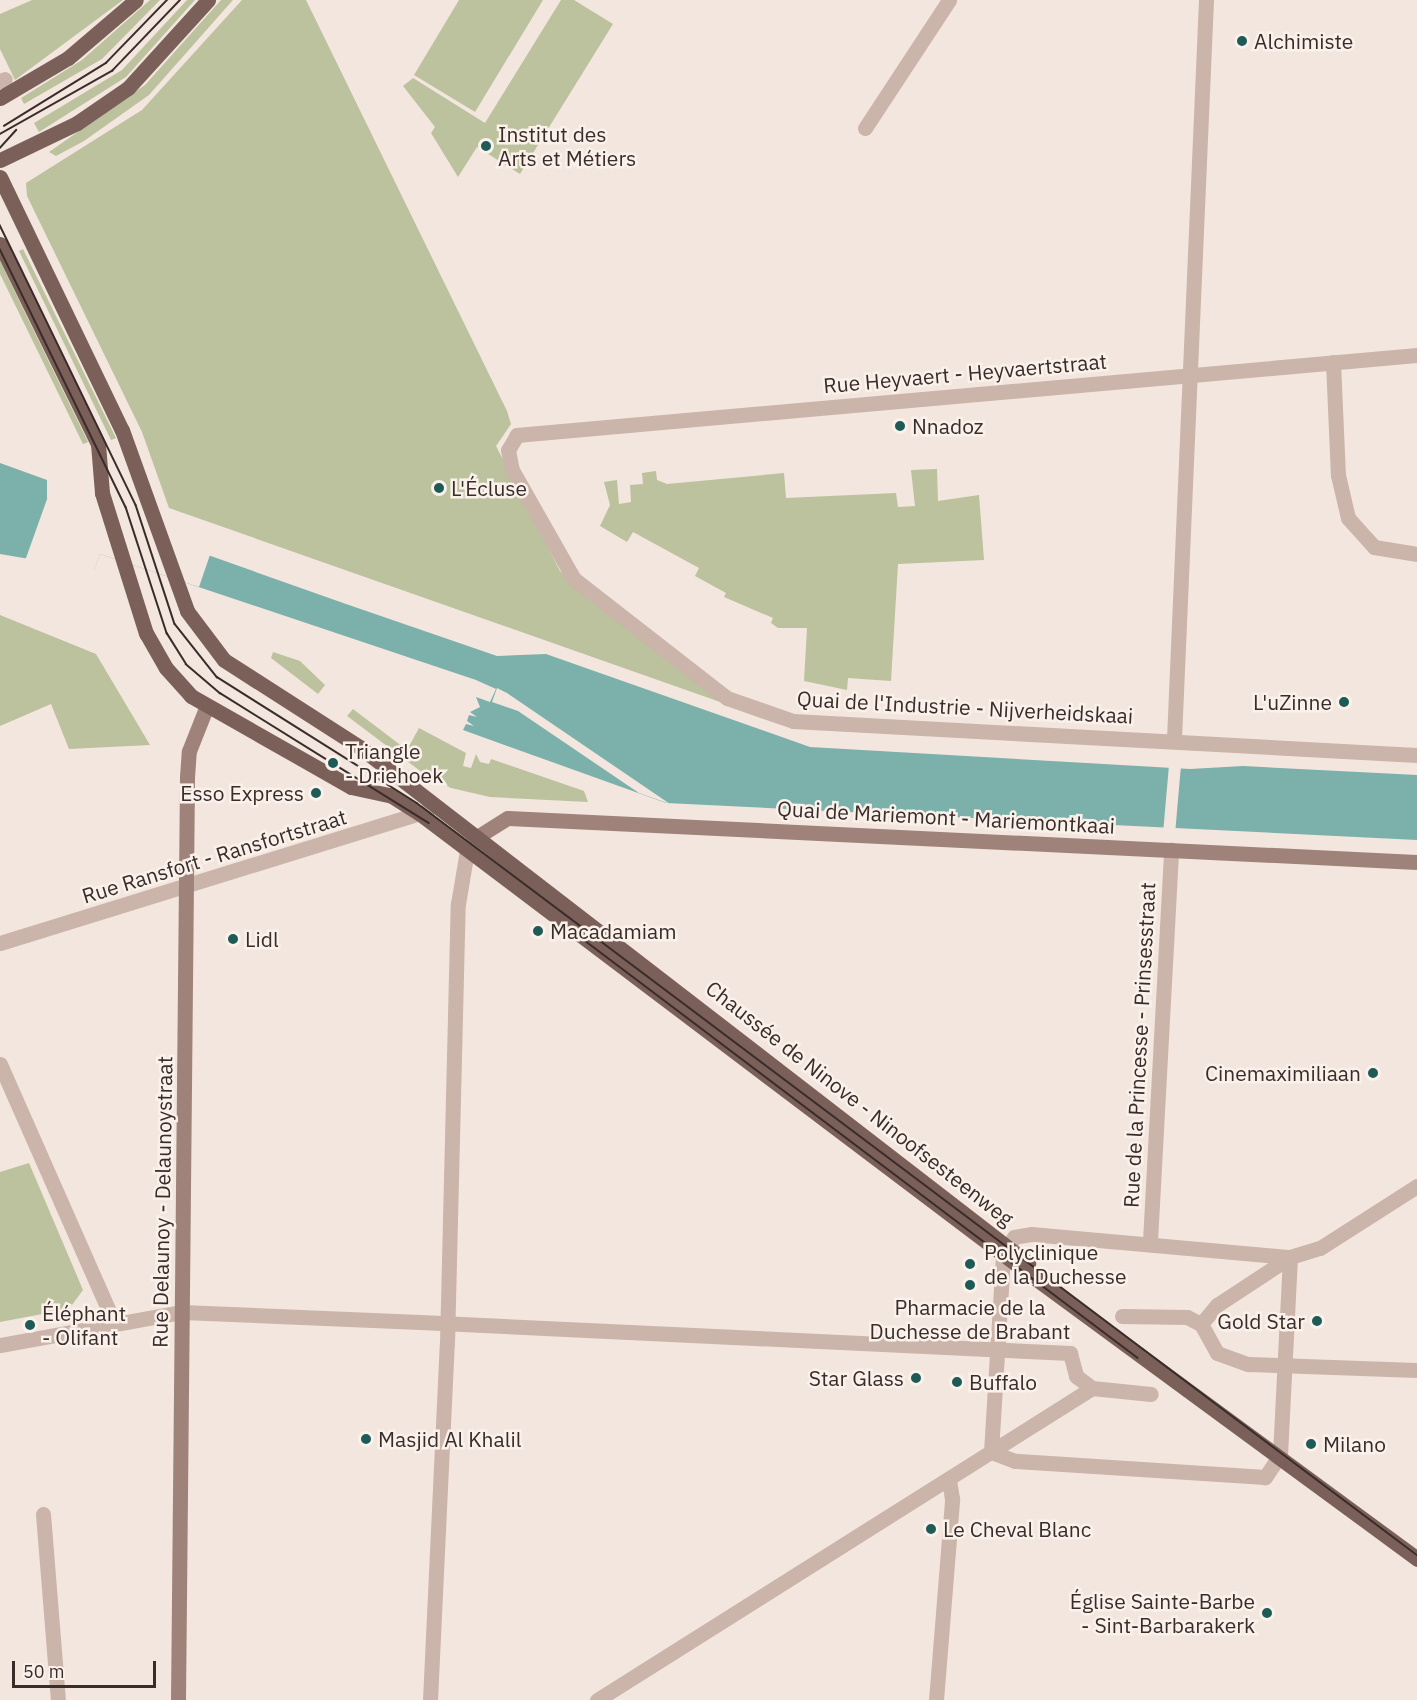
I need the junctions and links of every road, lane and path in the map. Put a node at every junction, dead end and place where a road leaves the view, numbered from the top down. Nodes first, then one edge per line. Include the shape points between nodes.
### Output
1 (136, 0) edge
2 (208, 0) edge
3 (949, 0) edge
4 (1206, 0) edge
5 (0, 98) edge
6 (865, 128) dead end
7 (0, 160) edge
8 (0, 177) edge
9 (0, 244) edge
10 (1417, 356) edge
11 (1333, 362) junction
12 (1189, 374) junction
13 (517, 435) joint
14 (1417, 554) edge
15 (206, 708) junction
16 (1174, 739) junction
17 (1417, 755) edge
18 (440, 808) junction
19 (419, 813) junction
20 (472, 843) junction
21 (1171, 850) junction
22 (1417, 862) edge
23 (185, 888) junction
24 (0, 943) edge
25 (0, 1064) edge
26 (1417, 1186) edge
27 (1150, 1241) junction
28 (1005, 1249) junction
29 (1290, 1257) junction
30 (182, 1312) junction
31 (1122, 1316) dead end
32 (446, 1324) junction
33 (1201, 1324) junction
34 (115, 1325) junction
35 (0, 1345) edge
36 (997, 1348) junction
37 (1285, 1365) junction
38 (1417, 1370) edge
39 (1092, 1388) junction
40 (1151, 1394) dead end
41 (991, 1452) junction
42 (1280, 1455) junction
43 (949, 1479) junction
44 (43, 1514) dead end
45 (1417, 1559) edge
46 (58, 1700) edge
47 (178, 1700) edge
48 (430, 1700) edge
49 (597, 1700) edge
50 (936, 1700) edge

1 - 5 main road via 68,58
2 - 7 main road via 128,88 77,123
3 - 6 street
4 - 12 street
8 - 18 main road, Chaussée de Ninove - Ninoofsesteenweg via 122,430 198,631 235,670 361,748
9 - 15 main road, Chaussée de Ninove - Ninoofsesteenweg via 98,444 102,493 155,651 176,681
10 - 11 street, Rue Heyvaert - Heyvaertstraat
11 - 12 street, Rue Heyvaert - Heyvaertstraat
11 - 14 street via 1338,475 1348,518 1374,547
12 - 13 street, Rue Heyvaert - Heyvaertstraat
12 - 16 street
13 - 16 street, Quai de l'Industrie - Nijverheidskaai via 508,450 512,470 565,569 727,698 813,724
15 - 19 main road, Chaussée de Ninove - Ninoofsesteenweg via 351,787 390,795
15 - 23 street, Rue Delaunoy - Delaunoystraat via 189,750
16 - 17 street, Quai de l'Industrie - Nijverheidskaai
18 - 19 street, Rue Ransfort - Ransfortstraat
18 - 20 main road, Chaussée de Ninove - Ninoofsesteenweg
19 - 20 main road, Chaussée de Ninove - Ninoofsesteenweg
19 - 23 street, Rue Ransfort - Ransfortstraat
20 - 21 street, Quai de Mariemont - Mariemontkaai via 508,818
20 - 28 main road, Chaussée de Ninove - Ninoofsesteenweg
20 - 32 street via 458,904
21 - 22 street, Quai de Mariemont - Mariemontkaai
21 - 27 street, Rue de la Princesse - Prinsesstraat
23 - 24 street, Rue Ransfort - Ransfortstraat
23 - 30 street, Rue Delaunoy - Delaunoystraat
25 - 34 street
26 - 29 street via 1320,1248
27 - 28 street via 1031,1234
27 - 29 street
28 - 36 street
28 - 42 main road, Chaussée de Ninove - Ninoofsesteenweg via 1081,1312
29 - 33 street via 1217,1305
29 - 37 street
30 - 32 street
30 - 34 street
30 - 47 street, Rue Delaunoy - Delaunoystraat
31 - 33 street via 1187,1317
32 - 36 street
32 - 48 street
33 - 37 street via 1217,1353 1227,1360
34 - 35 street
36 - 39 street via 1070,1353 1076,1376
36 - 41 street
37 - 38 street
37 - 42 street
39 - 40 street
39 - 41 street
41 - 42 street via 1015,1461 1265,1477
41 - 43 street
42 - 45 main road
43 - 49 street
43 - 50 street via 952,1499
44 - 46 street

